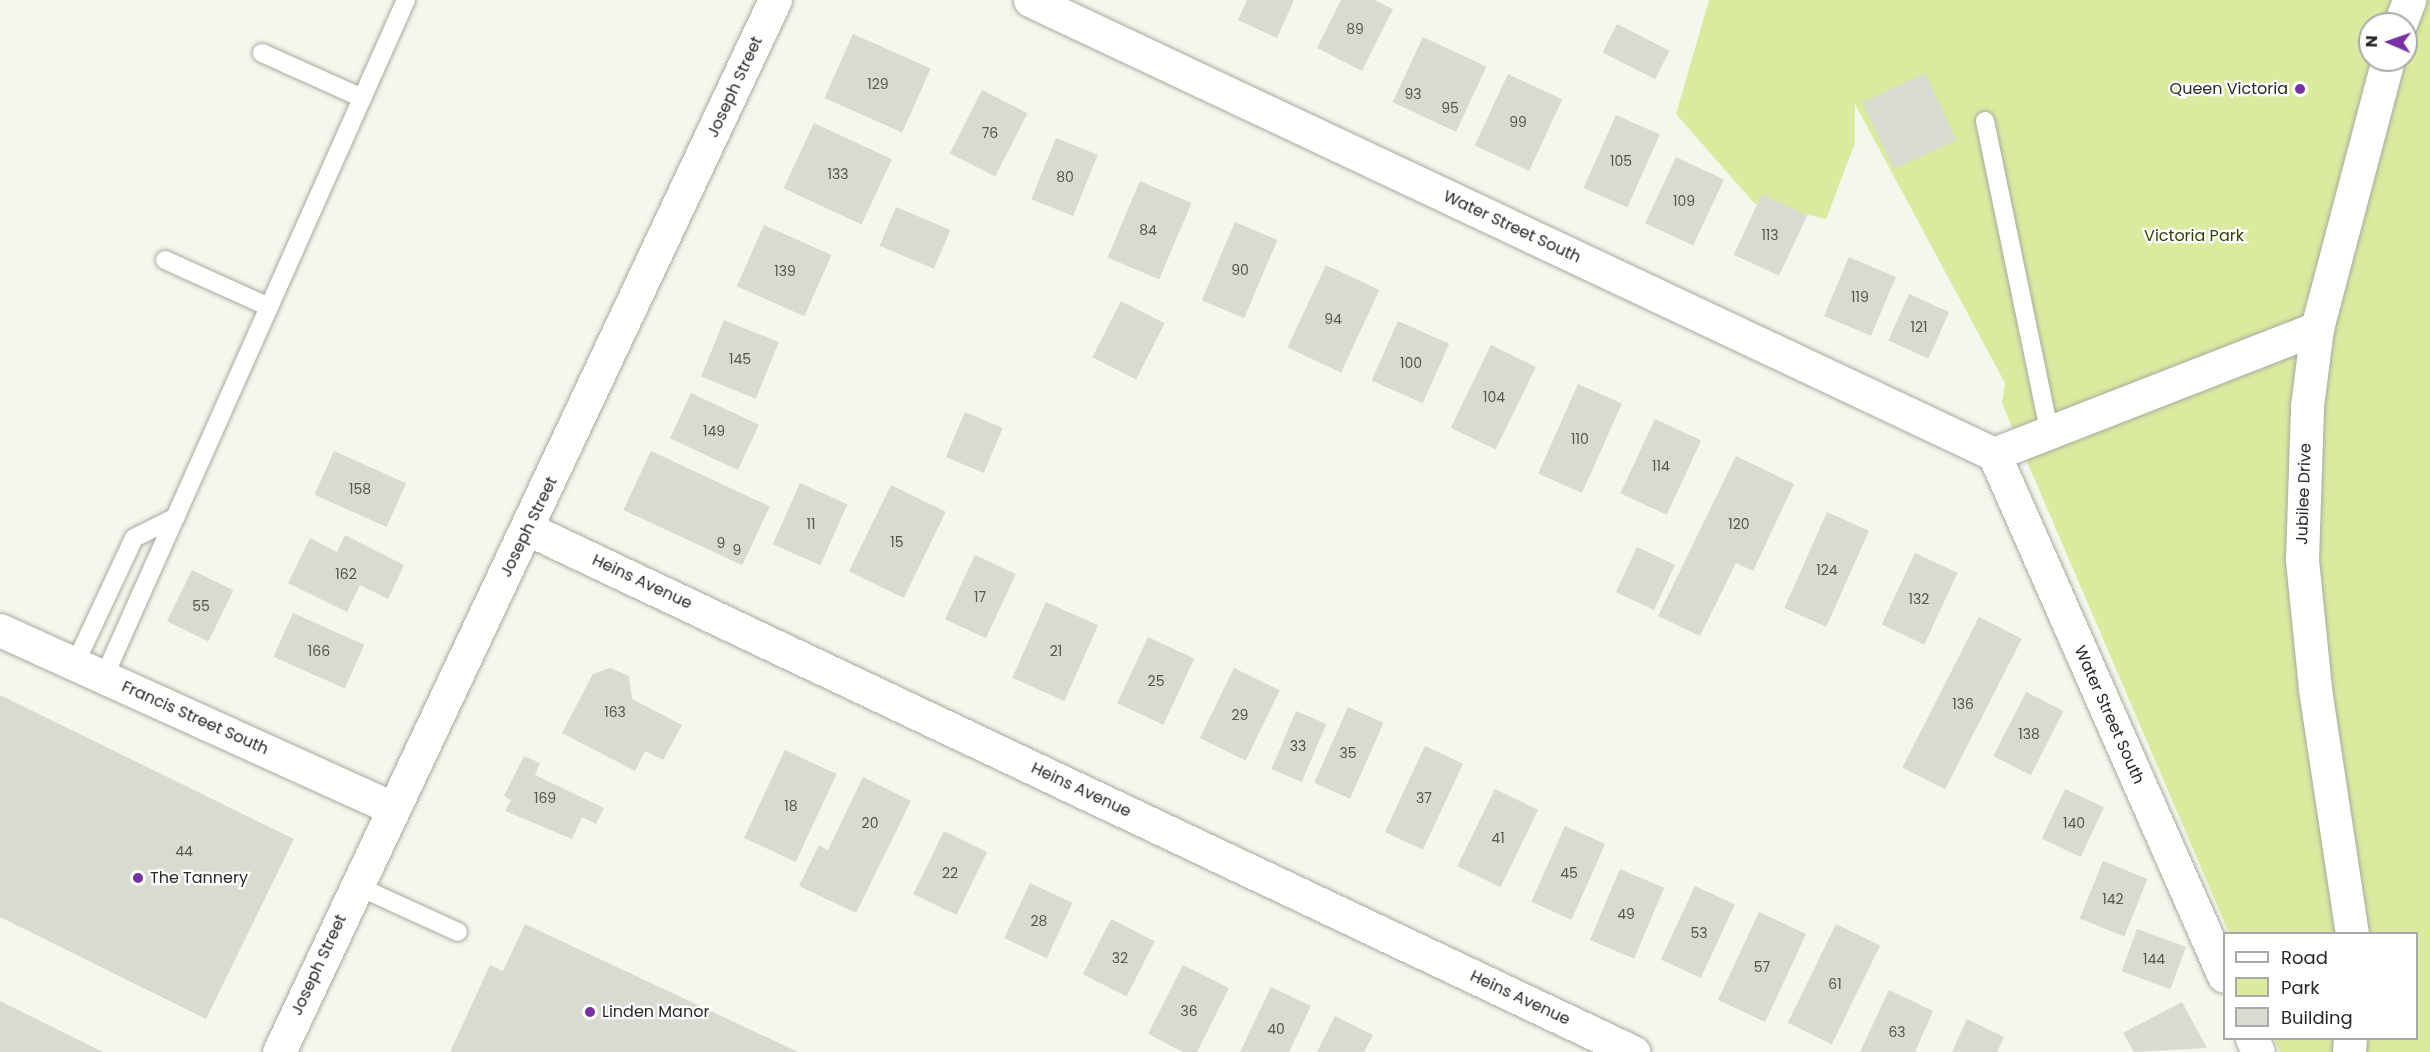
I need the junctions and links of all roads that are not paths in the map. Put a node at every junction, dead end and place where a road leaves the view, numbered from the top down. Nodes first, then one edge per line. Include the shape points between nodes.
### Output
1 (406, 0) edge
2 (775, 0) edge
3 (1030, 0) edge
4 (262, 53) dead end
5 (2385, 72) edge
6 (362, 98) junction
7 (1985, 122) dead end
8 (165, 260) dead end
9 (269, 307) junction
10 (2317, 328) junction
11 (2050, 435) junction
12 (1994, 454) junction
13 (176, 517) junction
14 (528, 529) junction
15 (0, 630) edge
16 (75, 664) junction
17 (104, 677) junction
18 (391, 807) junction
19 (355, 885) junction
20 (458, 932) dead end
21 (2352, 932) edge
22 (2223, 974) edge
23 (285, 1050) edge
24 (1633, 1052) edge

1 - 6 lane
2 - 14 street, Joseph Street
3 - 12 street, Water Street South
4 - 6 lane
5 - 10 street, Jubilee Drive
6 - 9 lane
7 - 11 lane
8 - 9 lane
9 - 13 lane
10 - 11 street
10 - 21 street, Jubilee Drive via 2307,406 2302,559 2315,688
11 - 12 street
12 - 22 street, Water Street South
13 - 16 lane via 134,538
13 - 17 lane
14 - 18 street, Joseph Street
14 - 24 street, Heins Avenue
15 - 16 street, Francis Street South
16 - 17 street, Francis Street South
17 - 18 street, Francis Street South
18 - 19 street, Joseph Street
19 - 20 lane
19 - 23 street, Joseph Street

